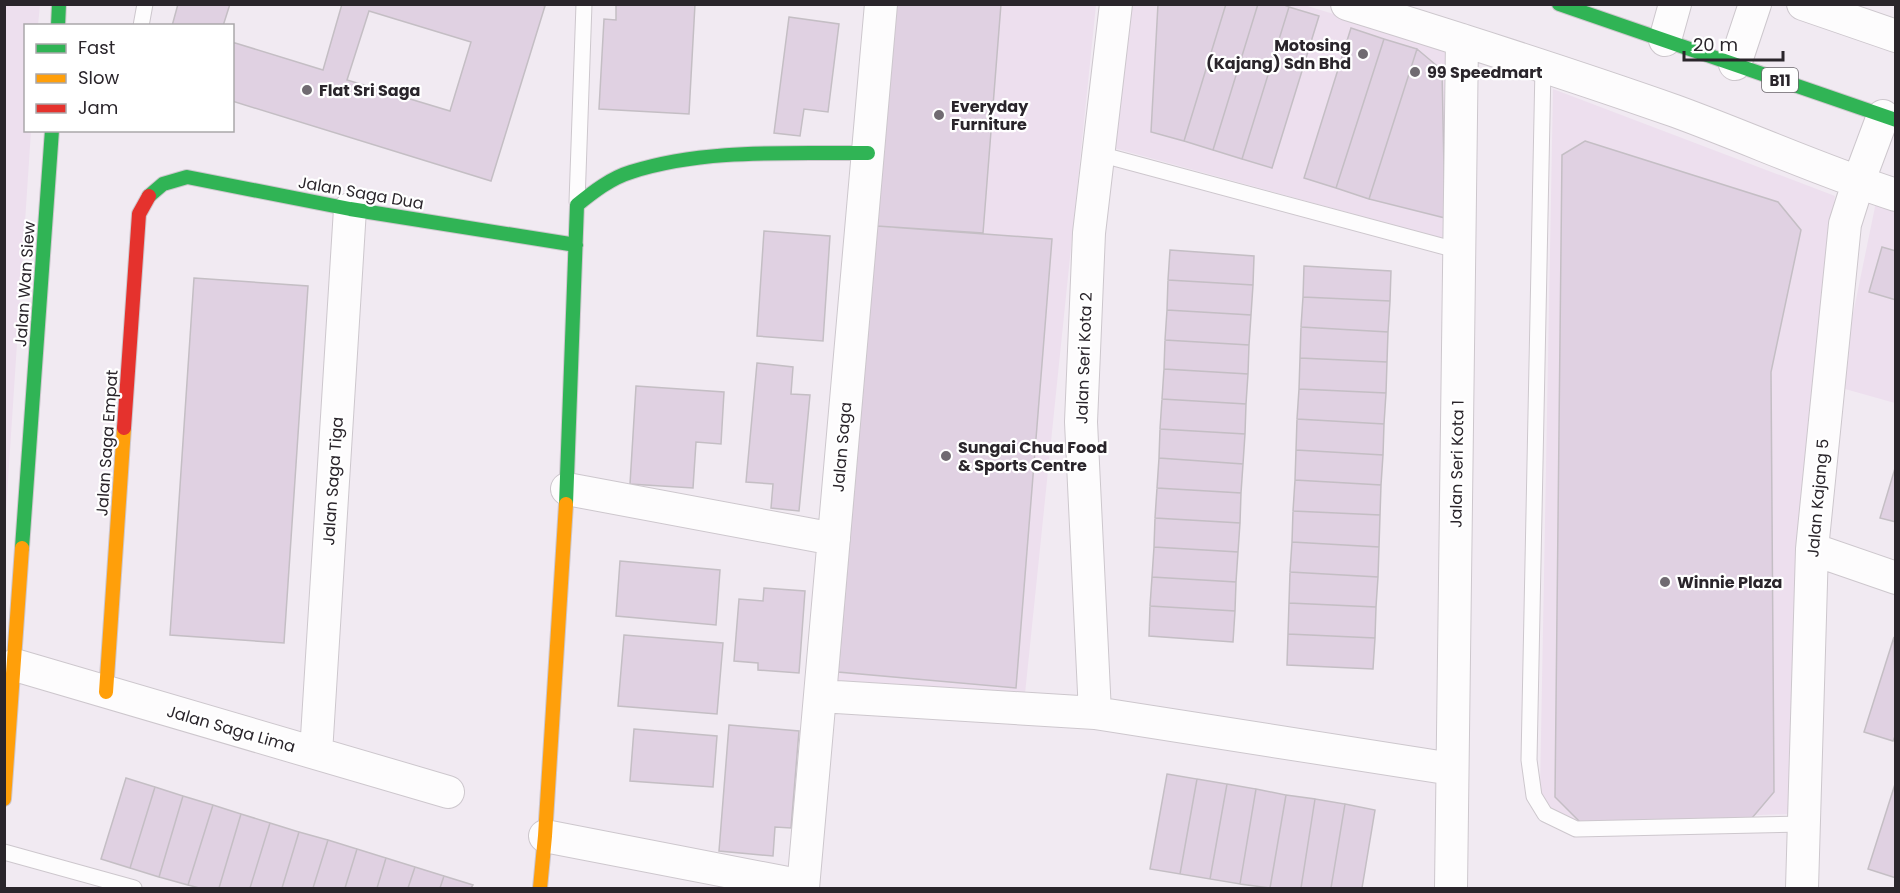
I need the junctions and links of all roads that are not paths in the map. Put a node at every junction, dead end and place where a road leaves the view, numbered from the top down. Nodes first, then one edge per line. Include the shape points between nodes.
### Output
1 (59, 4) edge
2 (145, 4) edge
3 (584, 4) edge
4 (881, 4) edge
5 (1116, 4) edge
6 (1347, 4) edge
7 (1559, 4) edge
8 (1675, 4) edge
9 (1755, 4) edge
10 (1803, 4) edge
11 (58, 24) edge
12 (141, 24) edge
13 (1896, 36) edge
14 (1462, 40) junction
15 (1665, 40) junction
16 (1735, 64) junction
17 (1543, 67) junction
18 (1889, 118) edge
19 (52, 132) edge
20 (868, 153) junction
21 (1099, 154) junction
22 (1858, 183) junction
23 (1896, 195) edge
24 (147, 198) joint
25 (577, 205) junction
26 (350, 209) junction
27 (576, 245) junction
28 (1460, 251) junction
29 (567, 489) junction
30 (834, 539) junction
31 (1812, 549) junction
32 (1896, 578) edge
33 (10, 665) edge
34 (106, 692) junction
35 (820, 696) junction
36 (1095, 713) junction
37 (316, 753) junction
38 (1452, 769) junction
39 (448, 792) dead end
40 (4, 799) edge
41 (1804, 825) junction
42 (545, 836) junction
43 (4, 852) edge
44 (803, 887) edge
45 (134, 888) edge
46 (540, 888) edge
47 (1451, 888) edge
48 (1802, 888) edge

1 - 11 street
2 - 12 lane
3 - 25 lane
4 - 20 street, Jalan Saga
5 - 21 street, Jalan Seri Kota 2
6 - 14 street
7 - 15 street, B11
8 - 15 street
9 - 16 street
10 - 13 street
14 - 17 street
14 - 28 street, Jalan Seri Kota 1
15 - 16 street, B11
16 - 18 street, B11
17 - 22 street via 1676,112
17 - 41 lane via 1529,748 1534,796 1545,814 1576,829
18 - 22 street, Jalan Kajang 5
19 - 33 street, Jalan Wan Siew
20 - 25 street via 674,162 630,173
20 - 30 street, Jalan Saga
21 - 28 lane
21 - 36 street, Jalan Seri Kota 2 via 1089,233 1081,422
22 - 23 street
22 - 31 street, Jalan Kajang 5 via 1845,224
24 - 26 street, Jalan Saga Dua via 163,184 187,177
24 - 34 street, Jalan Saga Empat via 139,214
25 - 27 street
26 - 27 street, Jalan Saga Dua
26 - 37 street, Jalan Saga Tiga
27 - 29 street
28 - 38 street, Jalan Seri Kota 1
29 - 30 street
29 - 42 street
30 - 35 street, Jalan Saga
31 - 32 street
31 - 41 street, Jalan Kajang 5
33 - 34 street, Jalan Saga Lima
33 - 40 street, Jalan Wan Siew
34 - 37 street, Jalan Saga Lima
35 - 36 street
35 - 44 street, Jalan Saga
36 - 38 street
37 - 39 street, Jalan Saga Lima
38 - 47 street, Jalan Seri Kota 1
41 - 48 street, Jalan Kajang 5
42 - 44 street
42 - 46 street
43 - 45 lane

